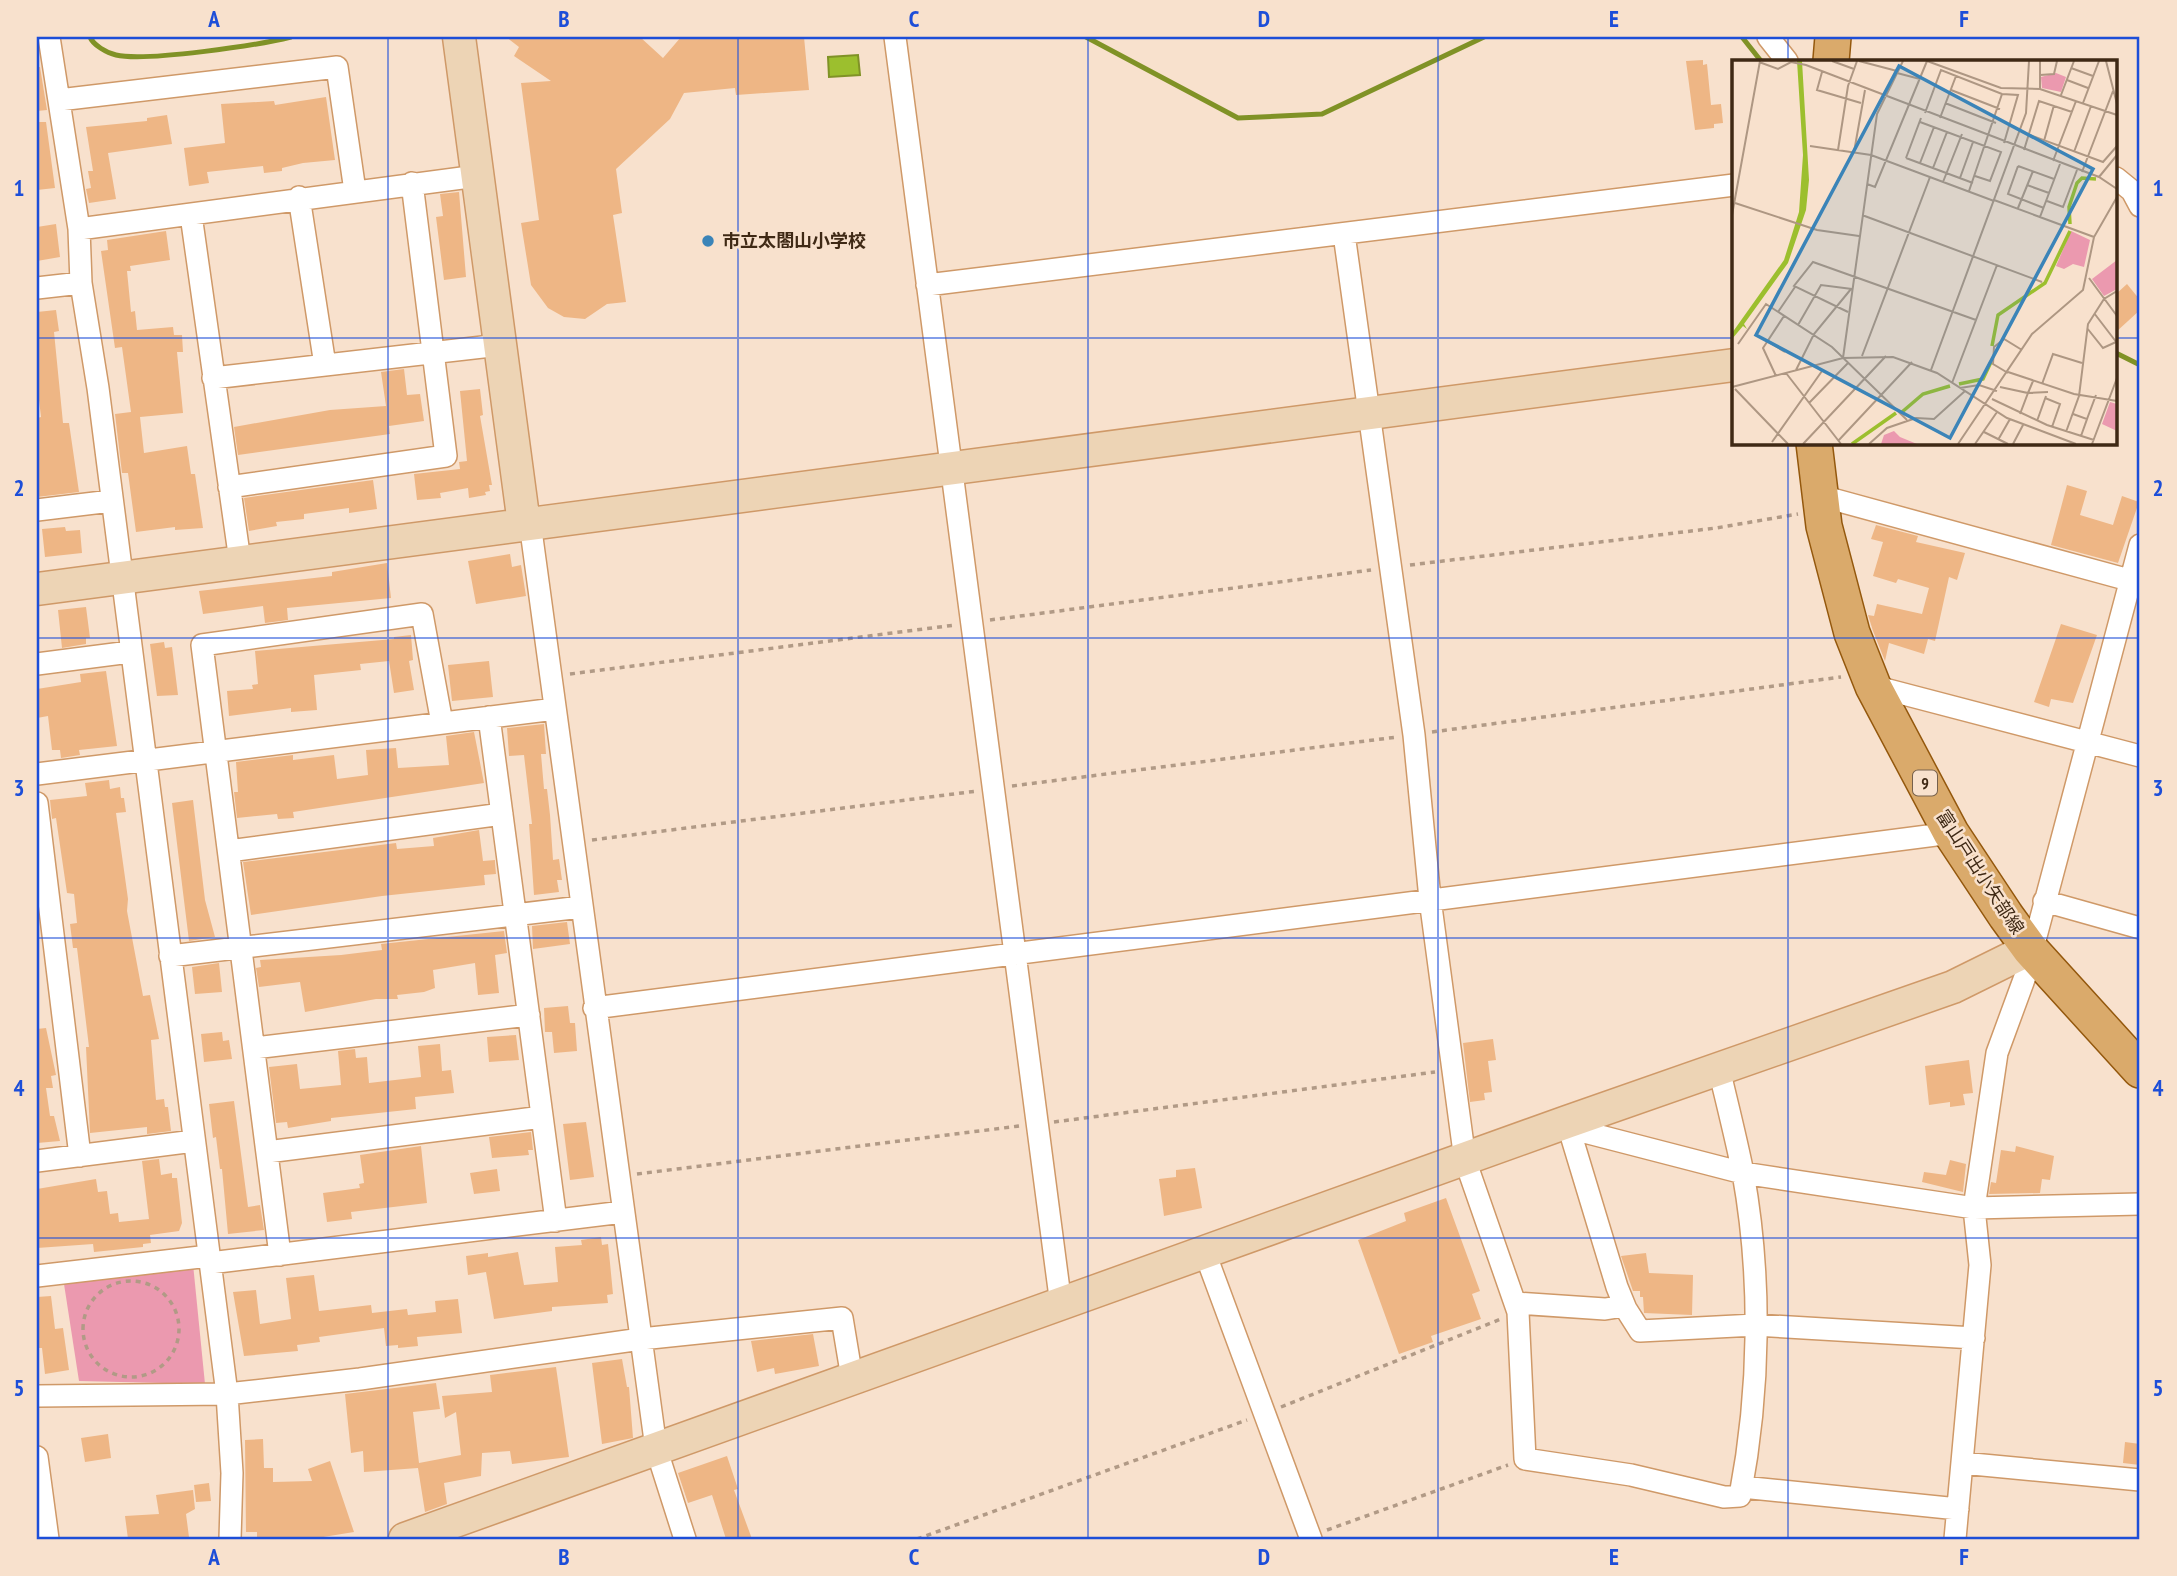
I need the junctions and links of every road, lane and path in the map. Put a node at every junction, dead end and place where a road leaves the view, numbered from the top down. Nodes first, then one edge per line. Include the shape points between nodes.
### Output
1 (49, 37) edge
2 (459, 37) edge
3 (895, 37) edge
4 (1768, 37) edge
5 (1833, 37) edge
6 (1786, 60) edge
7 (1831, 60) edge
8 (45, 63) edge
9 (59, 100) junction
10 (477, 176) junction
11 (2118, 180) edge
12 (412, 183) junction
13 (1732, 185) edge
14 (355, 191) junction
15 (299, 197) junction
16 (2140, 206) edge
17 (191, 215) junction
18 (79, 229) junction
19 (1344, 234) junction
20 (81, 283) junction
21 (927, 285) junction
22 (37, 288) edge
23 (500, 345) junction
24 (433, 352) junction
25 (324, 365) junction
26 (1732, 365) edge
27 (213, 378) junction
28 (1368, 414) junction
29 (1814, 444) edge
30 (953, 469) junction
31 (229, 487) junction
32 (111, 501) junction
33 (1821, 504) junction
34 (37, 510) edge
35 (527, 523) junction
36 (2140, 545) edge
37 (240, 561) junction
38 (1390, 567) junction
39 (121, 576) junction
40 (2136, 581) edge
41 (37, 589) edge
42 (973, 622) junction
43 (130, 652) junction
44 (37, 664) edge
45 (551, 677) junction
46 (1870, 678) junction
47 (555, 709) junction
48 (489, 717) junction
49 (442, 723) junction
50 (1414, 735) junction
51 (2086, 742) junction
52 (216, 752) junction
53 (2140, 756) edge
54 (145, 761) junction
55 (37, 774) edge
56 (994, 789) junction
57 (37, 803) edge
58 (502, 814) junction
59 (1951, 833) junction
60 (573, 843) junction
61 (229, 851) junction
62 (1430, 899) junction
63 (2044, 901) junction
64 (581, 907) junction
65 (515, 914) junction
66 (2140, 928) edge
67 (241, 947) junction
68 (2030, 949) junction
69 (1016, 954) junction
70 (170, 956) junction
71 (594, 1009) junction
72 (529, 1015) junction
73 (254, 1048) junction
74 (1719, 1069) junction
75 (2140, 1070) edge
76 (542, 1116) junction
77 (1568, 1125) junction
78 (194, 1141) junction
79 (267, 1152) junction
80 (80, 1156) junction
81 (1465, 1160) junction
82 (37, 1161) edge
83 (1743, 1173) junction
84 (2140, 1205) edge
85 (1974, 1208) junction
86 (623, 1212) junction
87 (556, 1220) junction
88 (1205, 1254) junction
89 (280, 1255) junction
90 (209, 1260) junction
91 (37, 1276) edge
92 (1061, 1305) junction
93 (1624, 1306) junction
94 (1516, 1308) junction
95 (1755, 1325) junction
96 (1974, 1338) junction
97 (641, 1339) junction
98 (108, 1371) joint
99 (852, 1378) junction
100 (227, 1394) junction
101 (37, 1396) edge
102 (1265, 1414) junction
103 (656, 1448) junction
104 (37, 1457) edge
105 (1525, 1459) junction
106 (1962, 1463) junction
107 (2140, 1480) edge
108 (1742, 1487) junction
109 (1958, 1509) junction
110 (1311, 1538) edge
111 (48, 1539) edge
112 (230, 1539) edge
113 (405, 1539) edge
114 (685, 1539) edge
115 (917, 1539) edge
116 (1955, 1539) edge

1 - 8 street
2 - 10 street
3 - 21 street
4 - 6 street
5 - 7 main road
8 - 9 street
9 - 14 street via 337,67
9 - 18 street
10 - 12 street
10 - 23 street
11 - 16 street
12 - 14 street
12 - 24 street
13 - 19 street
14 - 15 street
15 - 17 street
15 - 25 street
17 - 18 street
17 - 27 street
18 - 20 street
19 - 21 street
19 - 28 street
20 - 22 street
20 - 32 street
21 - 30 street
23 - 24 street
23 - 35 street
24 - 25 street
24 - 31 street via 446,456
25 - 27 street
26 - 28 street
27 - 31 street
28 - 30 street
28 - 38 street
29 - 33 main road, 富山戸出小矢部線 / 9
30 - 35 street
30 - 42 street
31 - 37 street
32 - 34 street
32 - 39 street
33 - 38 path
33 - 40 street
33 - 46 main road, 富山戸出小矢部線 / 9 via 1852,633
35 - 37 street
35 - 45 street
36 - 40 street
37 - 39 street
38 - 42 path
38 - 50 street
39 - 41 street
39 - 43 street
40 - 51 street
42 - 45 path
42 - 56 street
43 - 44 street
43 - 54 street
45 - 47 street
46 - 50 path
46 - 51 street
46 - 59 main road, 富山戸出小矢部線 / 9
47 - 48 street
47 - 60 street
48 - 49 street
48 - 58 street
49 - 52 street
49 - 52 street via 422,614 202,645
50 - 56 path
50 - 62 street
51 - 53 street
51 - 63 street
52 - 54 street
52 - 61 street
54 - 55 street
54 - 70 street
56 - 60 path
56 - 69 street
57 - 80 street
58 - 61 street
58 - 65 street
59 - 62 street
59 - 68 main road, 富山戸出小矢部線 / 9
60 - 64 street
61 - 67 street
62 - 69 street
62 - 81 street
63 - 66 street
63 - 68 street
64 - 65 street
64 - 71 street
65 - 67 street
65 - 72 street
67 - 70 street
67 - 73 street
68 - 74 street via 1953,987
68 - 75 main road, 富山戸出小矢部線 / 9
68 - 85 street via 2026,974 1997,1053
69 - 71 street
69 - 92 street
70 - 78 street
71 - 86 street
72 - 73 street
72 - 76 street
73 - 79 street
74 - 77 street
74 - 83 street
76 - 79 street
76 - 87 street
77 - 81 street
77 - 83 street
77 - 93 street
78 - 80 street
78 - 90 street
79 - 89 street
80 - 82 street
81 - 88 street
81 - 94 street
83 - 85 street
83 - 95 street
84 - 85 street
85 - 96 street via 1980,1265
86 - 87 street
86 - 97 street
87 - 89 street
88 - 92 street
88 - 102 street
89 - 90 street
90 - 91 street
90 - 100 street
92 - 99 street
93 - 94 street
93 - 95 street via 1640,1331
94 - 102 path
94 - 105 street
95 - 96 street
95 - 108 street via 1752,1431
96 - 106 street
97 - 99 street via 842,1318
97 - 100 street
97 - 103 street
98 - 98 path via 89,1353 85,1315 110,1286 148,1284 175,1311 174,1349 158,1369 146,1375 120,1376
99 - 103 street
100 - 101 street
100 - 112 street
102 - 110 street
102 - 115 path
103 - 113 street
103 - 114 street
104 - 111 street
105 - 108 street via 1631,1475 1724,1497 1740,1496
105 - 110 path
106 - 107 street
106 - 109 street
108 - 109 street
109 - 116 street

